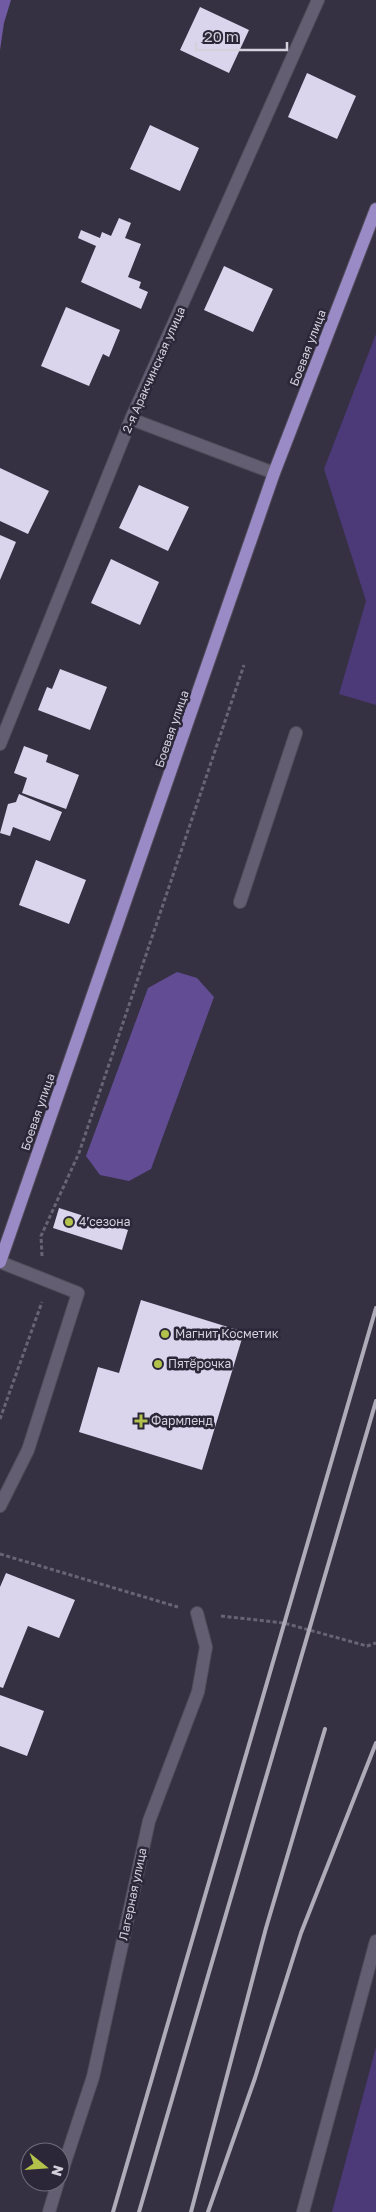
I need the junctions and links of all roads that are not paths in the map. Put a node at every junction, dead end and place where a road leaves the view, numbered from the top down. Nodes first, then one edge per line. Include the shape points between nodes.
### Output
1 (318, 0) edge
2 (376, 209) edge
3 (131, 418) junction
4 (274, 473) junction
5 (296, 733) dead end
6 (0, 744) edge
7 (240, 902) dead end
8 (0, 1262) edge
9 (0, 1506) edge
10 (198, 1613) road end
11 (376, 1942) edge
12 (70, 2147) edge
13 (55, 2192) edge
14 (49, 2212) edge
15 (304, 2212) edge

1 - 3 street, 2-я Аракчинская улица
2 - 4 main road, Боевая улица
3 - 4 street
3 - 6 street, 2-я Аракчинская улица
4 - 8 main road, Боевая улица
5 - 7 street
8 - 9 street via 78,1293 28,1450
10 - 12 street, Лагерная улица via 206,1647 198,1692 149,1821 93,2077
11 - 15 street
13 - 14 street

